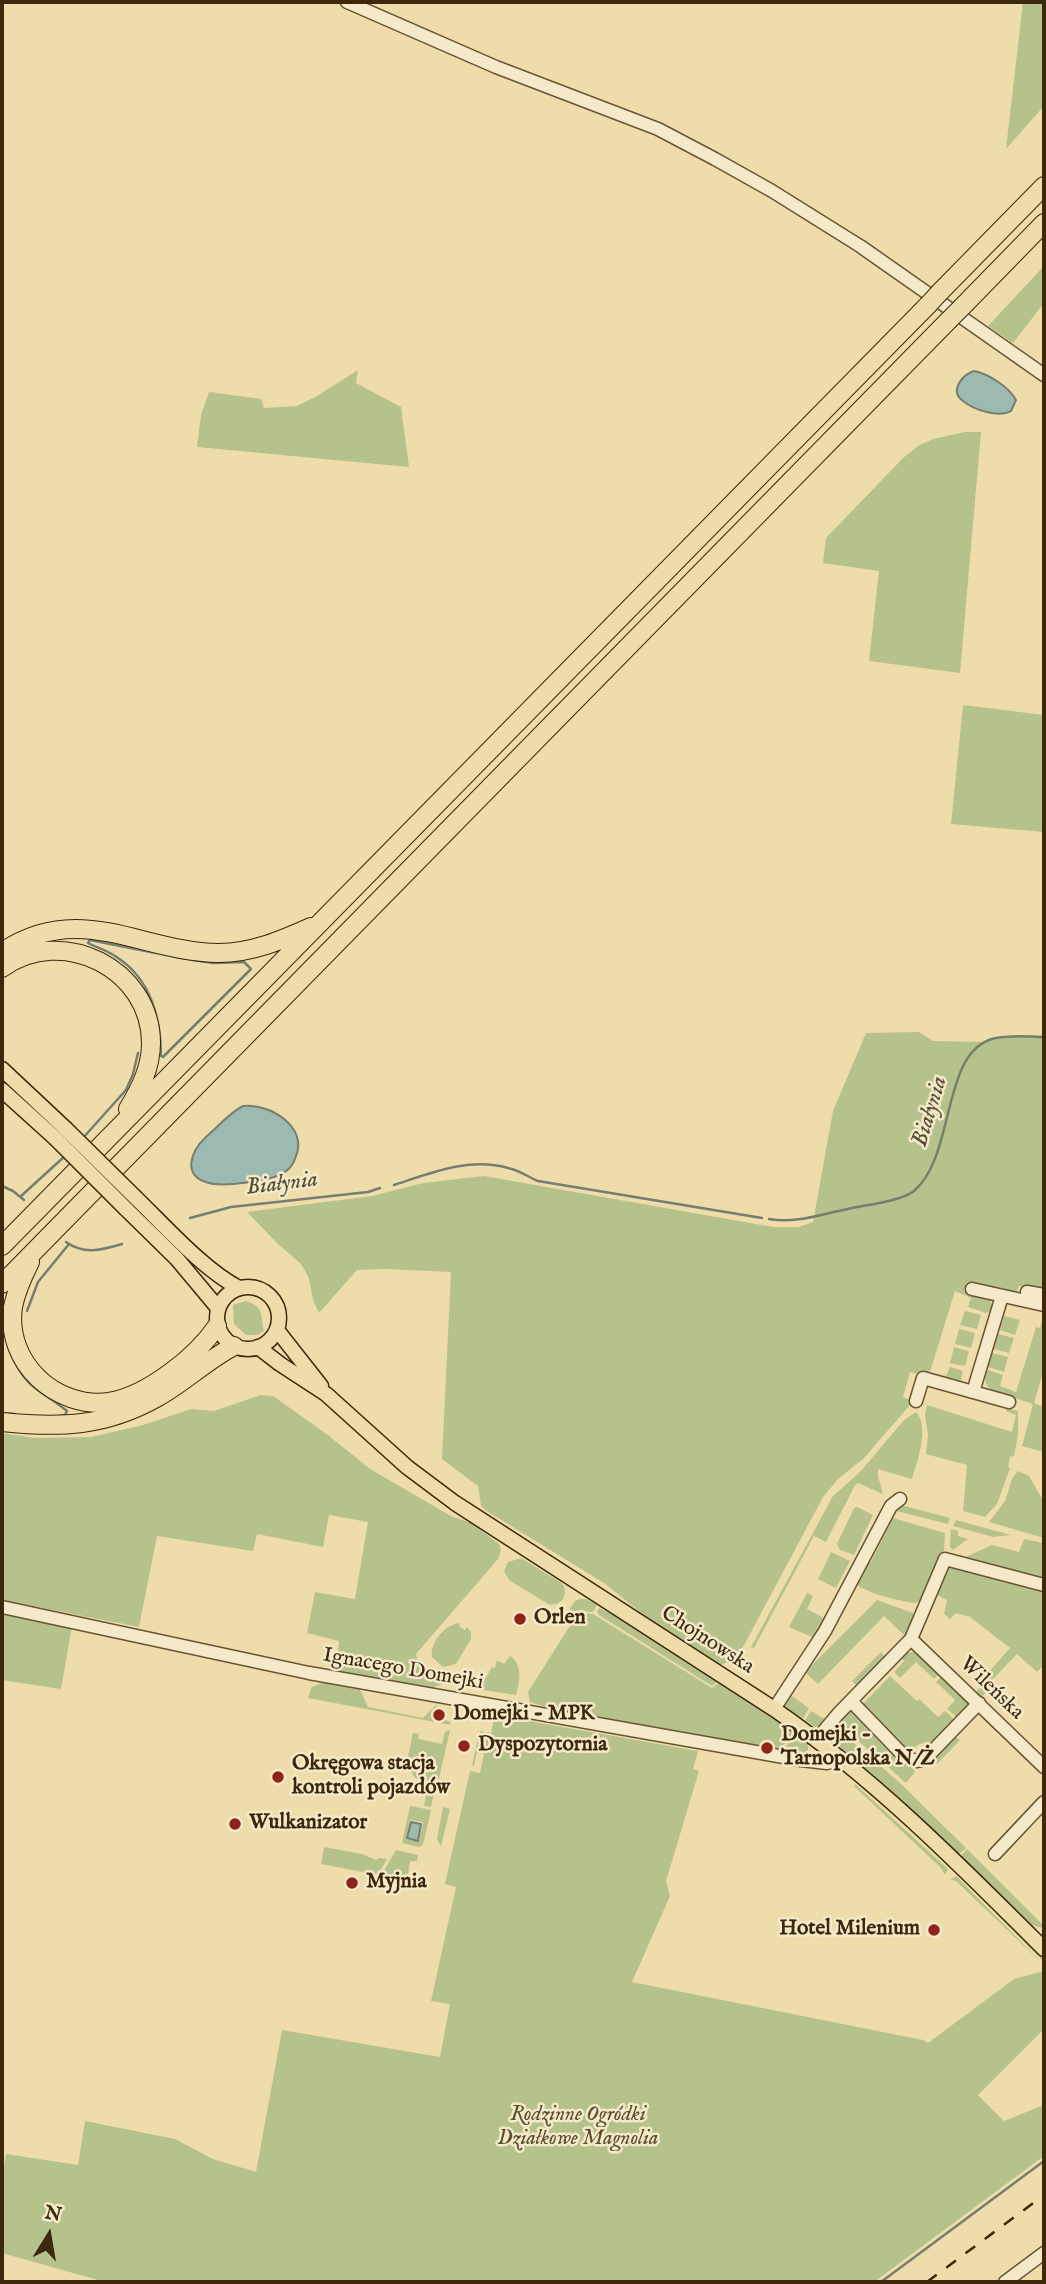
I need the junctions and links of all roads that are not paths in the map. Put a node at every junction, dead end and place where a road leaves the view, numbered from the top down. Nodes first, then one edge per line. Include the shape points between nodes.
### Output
1 (346, 2) edge
2 (1044, 186) edge
3 (1044, 223) edge
4 (1044, 374) edge
5 (321, 922) junction
6 (2, 952) edge
7 (2, 968) edge
8 (2, 1069) edge
9 (2, 1090) edge
10 (60, 1133) junction
11 (112, 1134) junction
12 (131, 1203) junction
13 (2, 1246) edge
14 (37, 1249) junction
15 (2, 1284) edge
16 (239, 1288) junction
17 (972, 1289) dead end
18 (1027, 1292) dead end
19 (1044, 1295) edge
20 (1002, 1296) junction
21 (1044, 1305) edge
22 (218, 1308) junction
23 (218, 1326) junction
24 (277, 1330) junction
25 (234, 1346) junction
26 (258, 1347) junction
27 (973, 1392) junction
28 (326, 1394) junction
29 (916, 1401) dead end
30 (1009, 1402) dead end
31 (2, 1422) edge
32 (900, 1499) dead end
33 (1044, 1585) edge
34 (2, 1607) edge
35 (911, 1639) junction
36 (851, 1701) junction
37 (979, 1703) junction
38 (774, 1709) junction
39 (817, 1739) junction
40 (841, 1758) junction
41 (1044, 1767) edge
42 (1044, 1802) edge
43 (995, 1854) dead end
44 (1042, 1943) edge
45 (1044, 2253) edge
46 (1005, 2282) edge

1 - 4 street via 658,129 825,223
2 - 5 highway
3 - 14 highway, bridge
5 - 6 highway via 244,951 187,949 86,929 33,934
5 - 11 highway
7 - 11 highway via 40,952 76,952 109,965 137,995 150,1030 149,1061 137,1095
8 - 10 main road
9 - 10 main road
10 - 12 main road, bridge
11 - 13 highway
12 - 16 main road
12 - 22 main road
14 - 15 highway
14 - 23 highway via 16,1295 15,1335 27,1366 66,1398 108,1402 137,1394 174,1369
16 - 22 main road via 226,1295
16 - 24 main road via 256,1288 272,1298 279,1314
17 - 20 street
18 - 19 street
20 - 21 street
20 - 27 street
22 - 23 main road
23 - 25 main road
24 - 26 main road
24 - 28 main road, Chojnowska
25 - 26 main road
25 - 31 highway via 158,1397 118,1416 81,1425
26 - 28 main road, Chojnowska
27 - 29 street via 923,1378
27 - 30 street
28 - 38 main road, Chojnowska via 398,1460 455,1503
32 - 38 street via 891,1506 825,1631
33 - 35 street via 945,1559
34 - 40 street, Ignacego Domejki via 346,1680 801,1760 827,1763
35 - 36 street
35 - 37 street, Wileńska
36 - 37 street via 905,1757 917,1761 925,1759
36 - 39 street
37 - 41 street, Wileńska
38 - 39 main road, Chojnowska
39 - 40 main road, Chojnowska
40 - 44 main road, Chojnowska
42 - 43 street
45 - 46 street

